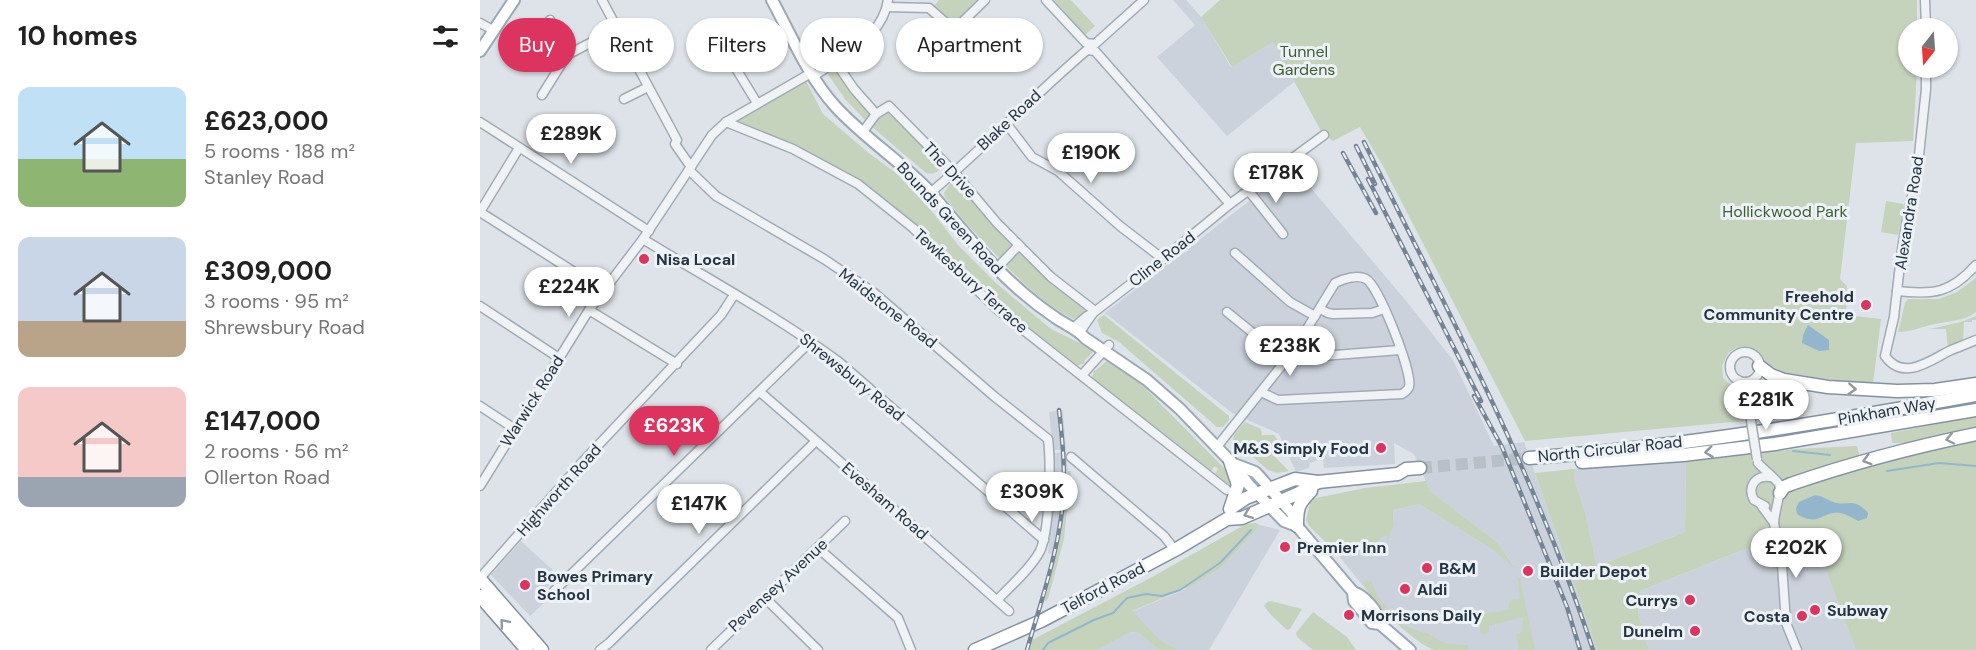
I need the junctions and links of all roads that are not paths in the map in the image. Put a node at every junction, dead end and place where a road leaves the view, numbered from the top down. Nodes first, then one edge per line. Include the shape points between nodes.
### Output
1 (514, 0) edge
2 (602, 0) edge
3 (772, 0) edge
4 (984, 0) edge
5 (1046, 0) edge
6 (1143, 0) edge
7 (1925, 0) edge
8 (888, 3) edge
9 (611, 18) edge
10 (882, 18) edge
11 (1926, 18) edge
12 (480, 23) edge
13 (493, 30) junction
14 (1091, 47) junction
15 (480, 51) edge
16 (556, 72) edge
17 (640, 72) edge
18 (738, 72) edge
19 (817, 72) edge
20 (845, 72) edge
21 (812, 75) junction
22 (1926, 78) edge
23 (648, 87) junction
24 (542, 95) dead end
25 (624, 99) dead end
26 (757, 103) junction
27 (876, 114) junction
28 (480, 122) edge
29 (726, 122) junction
30 (1006, 123) junction
31 (862, 133) junction
32 (1324, 135) dead end
33 (519, 148) junction
34 (690, 169) junction
35 (954, 172) junction
36 (1248, 191) junction
37 (930, 193) junction
38 (1230, 204) junction
39 (480, 212) edge
40 (649, 231) junction
41 (1283, 234) dead end
42 (643, 239) junction
43 (1019, 246) junction
44 (1235, 253) dead end
45 (1163, 260) junction
46 (1976, 265) edge
47 (997, 268) junction
48 (604, 291) junction
49 (1897, 291) junction
50 (734, 295) junction
51 (480, 306) edge
52 (1384, 309) junction
53 (589, 310) junction
54 (1094, 312) junction
55 (1227, 312) dead end
56 (1318, 312) junction
57 (1079, 332) junction
58 (1976, 340) edge
59 (811, 341) junction
60 (1106, 348) junction
61 (1294, 350) junction
62 (1400, 350) junction
63 (559, 358) junction
64 (1286, 360) junction
65 (677, 364) junction
66 (1757, 372) junction
67 (1082, 375) junction
68 (1738, 380) junction
69 (1976, 384) edge
70 (760, 392) junction
71 (1261, 392) junction
72 (1976, 395) edge
73 (1748, 403) junction
74 (480, 406) edge
75 (1976, 410) edge
76 (515, 429) junction
77 (1976, 434) edge
78 (1691, 440) joint
79 (816, 441) junction
80 (1216, 448) junction
81 (1662, 457) joint
82 (1071, 458) dead end
83 (1757, 461) junction
84 (1232, 462) junction
85 (1422, 472) tunnel mouth
86 (1770, 477) junction
87 (1756, 479) junction
88 (1314, 485) junction
89 (480, 486) edge
90 (1227, 490) dead end
91 (1258, 494) junction
92 (1273, 497) junction
93 (1779, 497) junction
94 (1761, 505) junction
95 (1229, 514) junction
96 (845, 521) dead end
97 (1774, 523) junction
98 (1297, 526) junction
99 (1044, 540) junction
100 (818, 548) junction
101 (1175, 550) junction
102 (480, 578) edge
103 (554, 591) dead end
104 (480, 596) edge
105 (765, 598) junction
106 (997, 600) junction
107 (1010, 611) dead end
108 (527, 650) edge
109 (542, 650) edge
110 (600, 650) edge
111 (711, 650) edge
112 (818, 650) edge
113 (911, 650) edge
114 (975, 650) edge
115 (1410, 650) edge
116 (1797, 650) edge

1 - 13 main road
2 - 9 street
3 - 21 main road, Bounds Green Road
4 - 8 street via 954,30 929,8
5 - 14 street
6 - 14 street, Blake Road
7 - 11 street
8 - 10 street
12 - 13 street
13 - 15 main road
14 - 30 street, Blake Road
14 - 38 street
16 - 24 street
17 - 23 street
18 - 26 street
19 - 21 street
20 - 27 street
21 - 26 street
21 - 31 main road, Bounds Green Road
22 - 49 street, Alexandra Road via 1917,174
23 - 25 street
23 - 34 street, Maidstone Road
26 - 29 street
27 - 31 street
27 - 35 street, The Drive via 889,106
28 - 33 street
29 - 34 street, Warwick Road
29 - 67 street, Tewkesbury Terrace via 793,148 858,184 913,228 998,310
30 - 35 street, Blake Road
30 - 45 street via 1032,157 1058,171
31 - 37 main road, Bounds Green Road
32 - 36 street, Cline Road
33 - 39 street
33 - 40 street
34 - 40 street, Warwick Road
34 - 99 street, Maidstone Road via 716,196 873,292 1048,439 1050,471
35 - 37 street, Blake Road
35 - 43 street, The Drive
36 - 38 street, Cline Road
36 - 41 street
37 - 47 main road, Bounds Green Road
38 - 45 street, Cline Road
39 - 48 street
40 - 42 street, Warwick Road
42 - 48 street, Warwick Road
42 - 50 street, Shrewsbury Road
43 - 47 street
43 - 54 street, The Drive
44 - 56 street via 1290,302
45 - 54 street, Cline Road
46 - 49 street via 1957,284 1937,292
47 - 57 main road, Bounds Green Road via 1032,300
48 - 53 street, Warwick Road
49 - 58 street, Alexandra Road via 1885,357 1891,365 1907,369 1926,365
50 - 59 street, Shrewsbury Road
50 - 65 street, Highworth Road
51 - 63 street
52 - 56 street via 1372,313
52 - 56 street via 1373,285 1358,277 1335,283
52 - 62 street
53 - 63 street, Warwick Road
53 - 65 street
54 - 57 street, Cline Road via 1087,316
55 - 64 street
56 - 61 street
57 - 60 main road, Bounds Green Road via 1088,333
59 - 70 street
59 - 99 street, Shrewsbury Road
60 - 67 street
60 - 80 main road, Bounds Green Road via 1137,365 1147,380
61 - 62 street via 1310,357
61 - 64 street
62 - 71 street via 1409,387 1402,394 1278,400
63 - 76 street, Warwick Road
64 - 71 street
65 - 102 street, Highworth Road via 588,456
66 - 68 street via 1747,382
66 - 68 street via 1756,358 1745,352 1736,355 1730,366
66 -> 69 highway via 1828,387 1897,391
66 - 73 street
67 - 90 street, Tewkesbury Terrace
68 - 73 street
70 - 79 street, Evesham Road
70 - 103 street
71 - 80 street
72 - 78 highway, Pinkham Way
73 - 83 street, bridge
74 - 76 street
75 -> 81 highway, Pinkham Way via 1830,435
76 - 89 street, Warwick Road
77 -> 93 highway via 1852,464 1784,487
78 - 81 highway, North Circular Road via 1530,462
79 - 106 street, Evesham Road
79 - 110 street
80 - 84 main road, Bounds Green Road
82 - 101 street via 1164,536
83 - 86 street
83 - 87 street
84 - 91 main road, Bounds Green Road
84 - 92 main road, Bounds Green Road via 1255,472
84 - 95 highway via 1238,485
85 - 88 highway via 1406,469 1398,474
86 - 87 street
86 - 93 street via 1777,482
87 - 94 street via 1751,495
88 - 92 highway
88 - 98 highway via 1299,504
91 - 92 highway
91 - 95 highway, Telford Road
92 -> 95 highway, Telford Road via 1242,518
92 - 98 main road, Bounds Green Road via 1284,521
93 - 94 street via 1769,505
93 - 97 street
94 - 97 street
95 - 101 highway, Telford Road
96 - 100 street, Pevensey Avenue
97 - 116 street via 1786,620
98 - 115 main road, Bounds Green Road via 1353,592 1354,601 1372,623 1380,624
99 - 106 street via 1039,552
100 - 105 street, Pevensey Avenue
100 - 113 street via 898,618
101 - 114 highway, Telford Road via 1041,621
102 - 109 highway
108 -> 104 highway
105 - 111 street, Pevensey Avenue
105 - 112 street
106 - 107 street, Evesham Road

